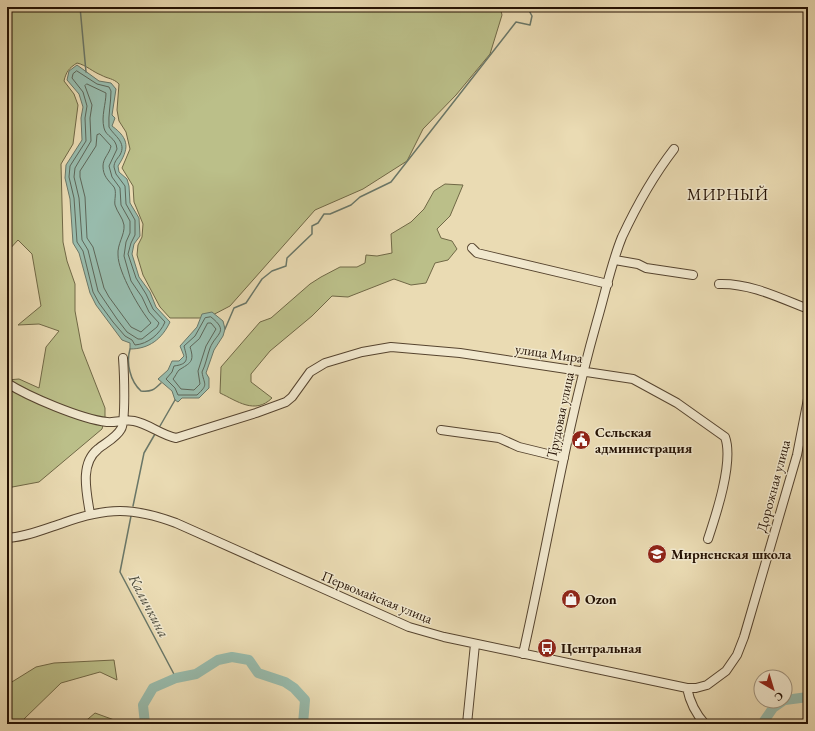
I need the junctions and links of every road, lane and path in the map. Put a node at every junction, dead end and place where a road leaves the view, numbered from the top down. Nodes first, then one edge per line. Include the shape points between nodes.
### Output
1 (674, 149) dead end
2 (472, 248) dead end
3 (615, 260) junction
4 (693, 275) dead end
5 (608, 284) junction
6 (719, 284) dead end
7 (808, 309) edge
8 (123, 358) dead end
9 (583, 371) junction
10 (7, 383) edge
11 (808, 399) edge
12 (124, 420) junction
13 (441, 430) dead end
14 (564, 458) junction
15 (90, 514) junction
16 (7, 538) edge
17 (708, 539) dead end
18 (475, 644) junction
19 (523, 654) junction
20 (687, 688) junction
21 (467, 724) edge
22 (705, 724) edge

1 - 3 street, Трудовая улица via 622,238
2 - 5 street via 477,253
3 - 4 street via 646,268
3 - 5 street, Трудовая улица
5 - 9 street, Трудовая улица
6 - 7 street via 739,285
8 - 12 street
9 - 12 street, улица Мира via 460,353 391,348 338,358 317,367 305,378 292,397 268,409 176,438 133,420
9 - 14 street, Трудовая улица
9 - 17 street, улица Мира via 634,380 677,403 725,437 728,450 720,504
10 - 12 street, улица Мира via 70,412 106,422
11 - 20 street, Дорожная улица via 797,455 737,655 718,679 707,685
12 - 15 street via 119,432 90,458 86,477
13 - 14 street via 499,438 519,447
14 - 19 street, Трудовая улица
15 - 16 street, Первомайская улица
15 - 18 street, Первомайская улица via 123,511 151,514 409,627
18 - 19 street, Первомайская улица
18 - 21 street
19 - 20 street, Первомайская улица
20 - 22 street via 689,701

